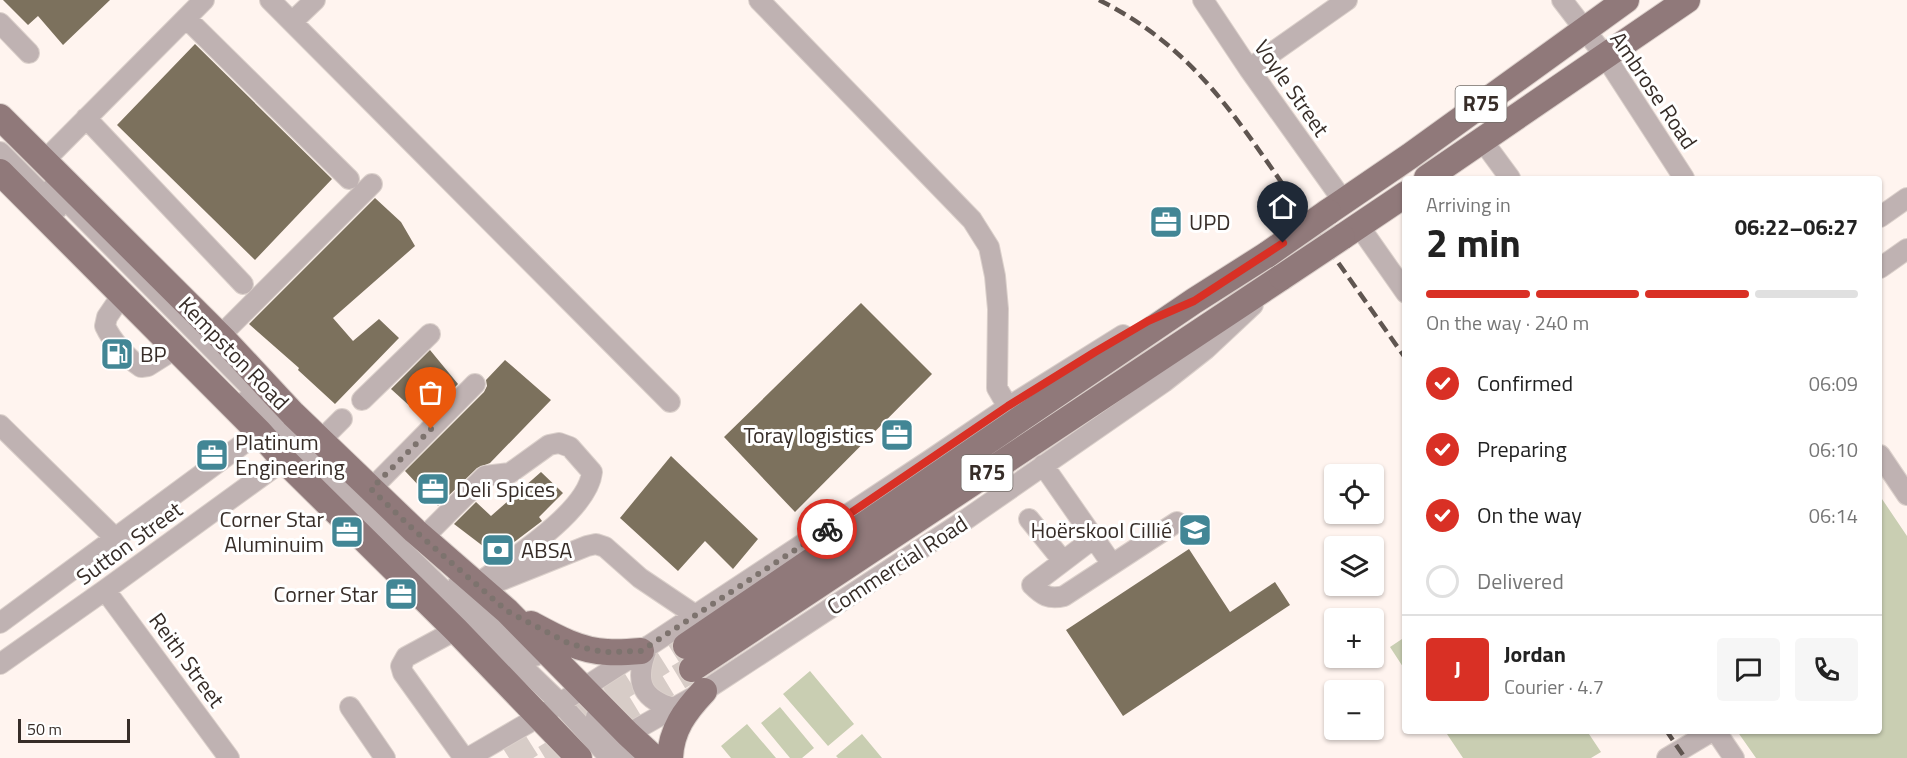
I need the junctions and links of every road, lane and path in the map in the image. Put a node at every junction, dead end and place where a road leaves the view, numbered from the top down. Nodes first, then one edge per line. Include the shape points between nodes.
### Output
1 (204, 0) edge
2 (270, 0) edge
3 (315, 0) edge
4 (759, 0) edge
5 (1203, 0) edge
6 (1347, 0) edge
7 (1562, 0) edge
8 (1626, 0) edge
9 (1639, 0) edge
10 (1667, 0) edge
11 (1687, 0) edge
12 (186, 18) junction
13 (292, 22) junction
14 (0, 23) edge
15 (1585, 31) junction
16 (29, 53) dead end
17 (1605, 56) junction
18 (1249, 69) junction
19 (0, 117) edge
20 (86, 118) junction
21 (0, 134) edge
22 (1482, 140) junction
23 (0, 152) edge
24 (44, 161) junction
25 (0, 172) edge
26 (1430, 176) edge
27 (1509, 176) edge
28 (1683, 176) edge
29 (349, 179) dead end
30 (372, 184) dead end
31 (1402, 197) edge
32 (1904, 205) edge
33 (1336, 207) junction
34 (1882, 216) edge
35 (1351, 232) junction
36 (1907, 249) edge
37 (1882, 267) edge
38 (1279, 279) junction
39 (243, 284) dead end
40 (1402, 289) edge
41 (122, 295) junction
42 (1194, 301) junction
43 (430, 334) dead end
44 (219, 336) junction
45 (175, 348) junction
46 (475, 384) dead end
47 (362, 400) dead end
48 (670, 402) dead end
49 (1008, 406) junction
50 (342, 419) dead end
51 (0, 425) edge
52 (259, 432) junction
53 (321, 440) junction
54 (1882, 458) edge
55 (284, 460) junction
56 (1043, 465) junction
57 (371, 489) junction
58 (1907, 495) edge
59 (1029, 519) dead end
60 (1177, 522) dead end
61 (115, 538) junction
62 (423, 538) junction
63 (1094, 538) junction
64 (1063, 561) junction
65 (1112, 564) junction
66 (479, 586) junction
67 (105, 590) junction
68 (507, 611) junction
69 (695, 615) junction
70 (0, 622) edge
71 (456, 630) junction
72 (644, 649) junction
73 (0, 664) edge
74 (694, 669) junction
75 (564, 700) junction
76 (350, 707) dead end
77 (673, 708) junction
78 (1707, 734) edge
79 (1717, 734) edge
80 (608, 751) edge
81 (229, 758) edge
82 (385, 758) edge
83 (473, 758) edge
84 (654, 758) edge
85 (670, 758) edge
86 (1667, 758) edge
87 (1734, 758) edge

1 - 12 street
2 - 13 street
3 - 13 street
4 - 49 street via 972,220 989,247 998,309 997,388
5 - 18 street, Voyle Street
6 - 18 street
7 - 15 street, Ambrose Road
8 - 15 main road, Commercial Road / R75
9 - 15 street via 1604,24
10 - 17 street via 1623,32
11 - 17 main road, R75
12 - 20 street
12 - 29 street
13 - 48 street
14 - 16 street
15 - 17 street, Ambrose Road
15 - 33 main road, Commercial Road / R75
17 - 22 main road, R75
17 - 28 street, Ambrose Road
18 - 33 street, Voyle Street
19 - 24 main road, Kempston Road
20 - 24 street
20 - 39 street
21 - 75 street
22 - 26 main road, R75
22 - 27 street
23 - 75 street via 221,374
24 - 44 main road, Kempston Road
25 - 41 main road, Kempston Road
30 - 44 street
31 - 35 main road, Commercial Road / R75
32 - 34 street
33 - 42 main road, Commercial Road / R75, bridge
35 - 38 main road, Commercial Road / R75, bridge
35 - 40 street
36 - 37 street
38 - 56 street, Commercial Road via 1206,350
38 - 74 main road, Commercial Road / R75
41 - 45 main road, Kempston Road
41 - 45 street via 105,326 135,363 148,366
42 - 49 street, Commercial Road via 1148,321
42 - 74 main road, Commercial Road / R75
43 - 47 street
44 - 53 main road, Kempston Road
45 - 52 main road, Kempston Road
46 - 57 street
49 - 69 street, Commercial Road
50 - 53 street
51 - 61 street
52 - 55 main road, Kempston Road
52 - 61 street, Sutton Street
53 - 57 main road, Kempston Road
54 - 58 street
55 - 67 street, Sutton Street
55 - 71 main road, Kempston Road
56 - 63 street
56 - 74 street, Commercial Road via 968,518
57 - 62 main road, Kempston Road
59 - 64 street
60 - 65 street
61 - 70 street, Sutton Street
62 - 66 main road, Kempston Road
62 - 66 street via 484,476 510,473 549,445 570,447 592,472 587,490 555,526
63 - 64 street
63 - 65 street
64 - 65 street via 1032,585 1041,594 1064,596
66 - 68 main road, Kempston Road
66 - 69 street via 596,544
67 - 73 street, Sutton Street
67 - 81 street, Reith Street
68 - 72 main road via 568,643 592,650
68 - 75 main road, Kempston Road
69 - 72 street, Commercial Road
71 - 75 main road, Kempston Road
71 - 83 street via 406,657 401,666
72 - 75 street, Commercial Road
72 - 77 street via 642,687 654,700
74 - 77 street, Commercial Road
74 - 85 main road
75 - 80 main road, Kempston Road
75 - 80 main road, Kempston Road
75 - 83 street, Commercial Road
76 - 82 street
77 - 80 street, Commercial Road
78 - 86 street
79 - 87 street
80 - 84 main road, Kempston Road

